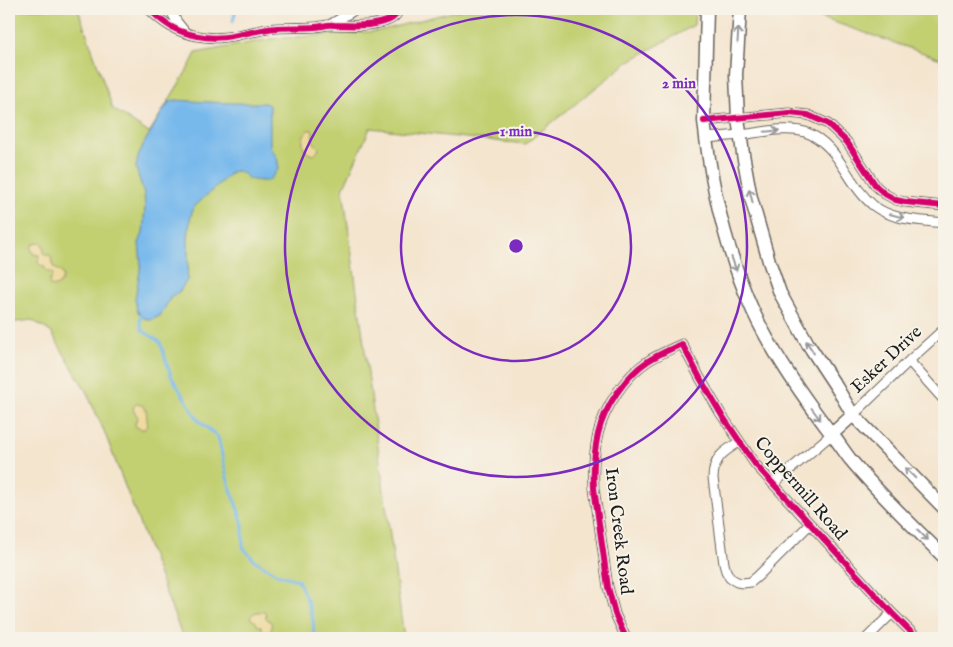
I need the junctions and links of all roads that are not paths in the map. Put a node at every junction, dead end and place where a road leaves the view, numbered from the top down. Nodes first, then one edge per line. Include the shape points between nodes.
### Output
1 (149, 9) edge
2 (170, 9) edge
3 (360, 9) edge
4 (399, 9) edge
5 (706, 9) edge
6 (740, 9) edge
7 (331, 24) junction
8 (185, 32) junction
9 (738, 118) junction
10 (704, 121) junction
11 (740, 135) junction
12 (706, 138) junction
13 (944, 206) edge
14 (944, 223) edge
15 (944, 329) edge
16 (682, 344) joint
17 (909, 361) junction
18 (944, 400) edge
19 (853, 415) junction
20 (832, 434) junction
21 (739, 442) junction
22 (773, 484) junction
23 (944, 508) edge
24 (810, 524) junction
25 (944, 557) edge
26 (892, 613) junction
27 (626, 638) edge
28 (867, 638) edge
29 (917, 638) edge

1 - 8 street via 163,22
2 - 8 street
3 - 7 street
4 - 7 street via 391,20 378,24
5 - 10 main road
9 -> 6 main road via 736,75
7 - 8 street via 266,29 219,38
9 - 10 street
9 - 11 main road
9 - 13 street via 789,113 808,115 828,124 847,142 876,186 885,194 896,200
10 - 12 main road
11 - 12 street
11 -> 14 street via 803,131 819,138 834,153 875,207 902,218
19 -> 11 main road via 780,293 751,198
12 -> 20 main road via 716,202 731,255 753,312 786,370
15 - 17 street, Esker Drive
16 - 21 street, Coppermill Road
16 - 27 street, Iron Creek Road via 637,369 615,395 598,431 594,488 608,587
17 - 18 street
17 - 19 street, Esker Drive
19 - 20 main road
23 -> 19 main road
20 - 22 street
20 -> 25 main road via 867,478
21 - 22 street, Coppermill Road
21 - 24 street via 723,452 713,468 724,564 730,578 736,582 751,582
22 - 24 street, Coppermill Road
24 - 26 street, Coppermill Road
26 - 28 street
26 - 29 street, Coppermill Road

